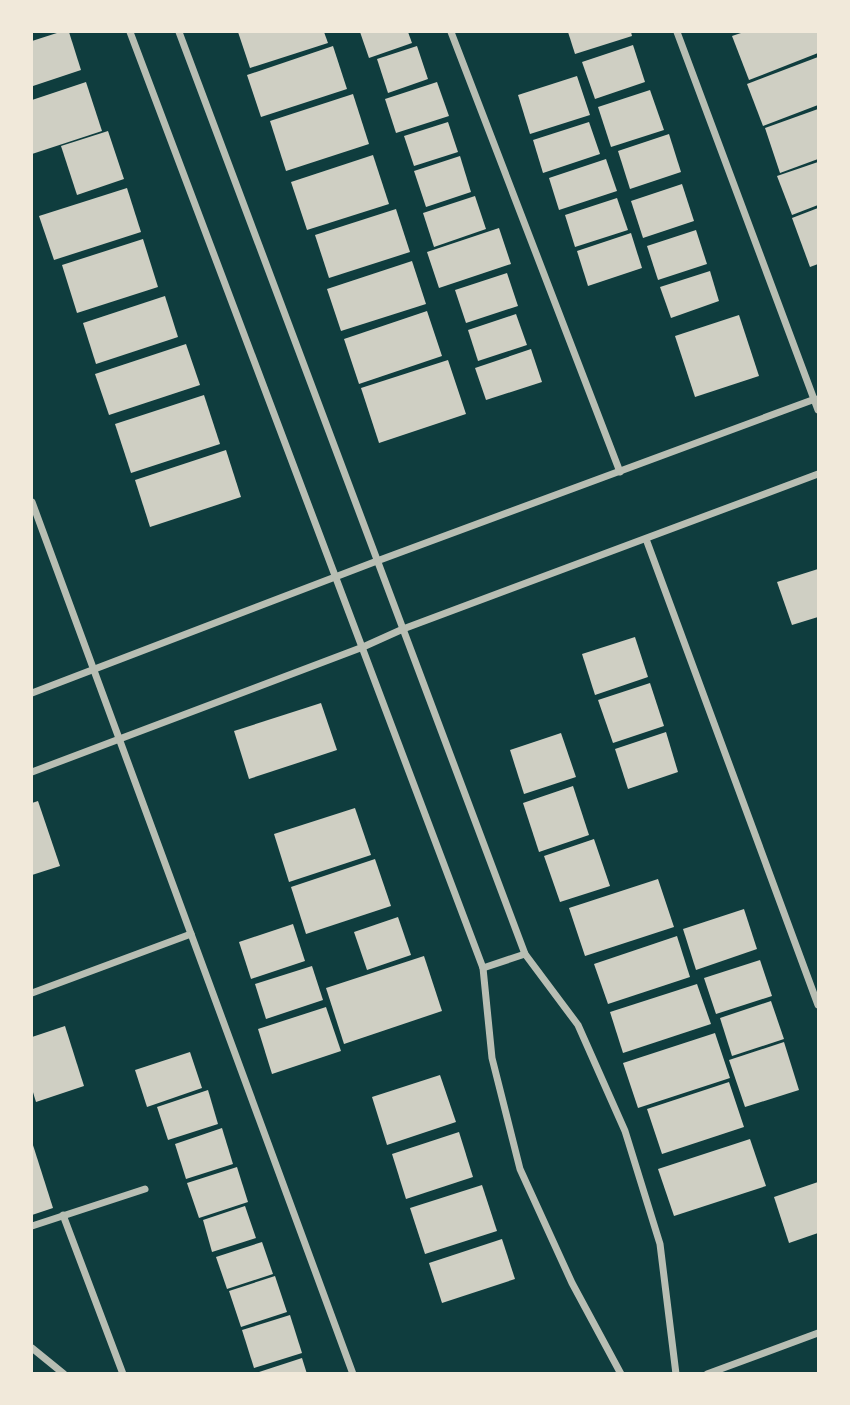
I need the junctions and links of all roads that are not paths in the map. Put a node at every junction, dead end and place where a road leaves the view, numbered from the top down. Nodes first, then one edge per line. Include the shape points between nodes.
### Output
1 (130, 32) edge
2 (179, 32) edge
3 (451, 32) edge
4 (677, 32) edge
5 (815, 399) junction
6 (818, 410) edge
7 (620, 471) junction
8 (818, 474) edge
9 (32, 502) edge
10 (646, 538) junction
11 (377, 561) junction
12 (336, 578) junction
13 (403, 629) junction
14 (363, 647) junction
15 (93, 669) junction
16 (32, 693) edge
17 (119, 739) junction
18 (32, 772) edge
19 (191, 934) junction
20 (525, 954) junction
21 (483, 968) junction
22 (32, 993) edge
23 (818, 1005) edge
24 (145, 1189) dead end
25 (63, 1215) junction
26 (32, 1226) edge
27 (818, 1333) edge
28 (32, 1348) edge
29 (64, 1374) edge
30 (123, 1374) edge
31 (354, 1374) edge
32 (621, 1374) edge
33 (677, 1374) edge
34 (706, 1374) edge

1 - 12 street
2 - 11 street
3 - 7 street
4 - 5 street
5 - 6 street
5 - 7 street
7 - 11 street
8 - 10 street
9 - 15 street
10 - 13 street
10 - 23 street
11 - 12 street
11 - 13 street
12 - 14 street
12 - 15 street
13 - 14 street
13 - 20 street
14 - 17 street
14 - 21 street
15 - 16 street
15 - 17 street
17 - 18 street
17 - 19 street
19 - 22 street
19 - 31 street
20 - 21 street
20 - 33 street via 578,1025 625,1131 660,1244
21 - 32 street via 492,1058 520,1170 572,1283
24 - 25 street
25 - 26 street
25 - 30 street
27 - 34 street
28 - 29 street

